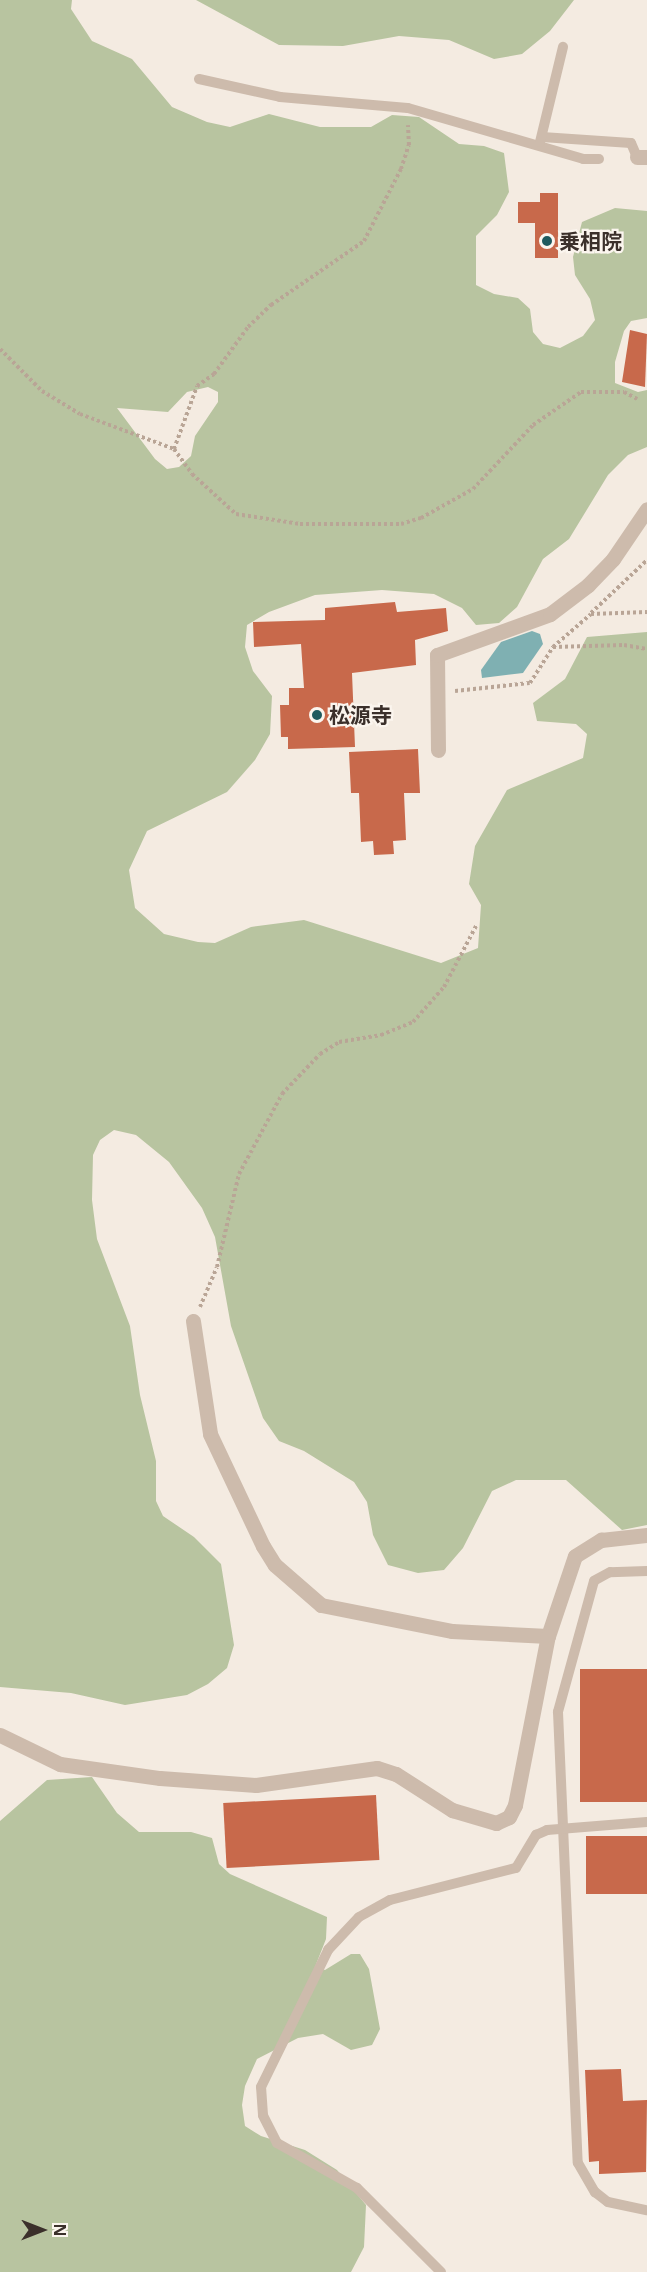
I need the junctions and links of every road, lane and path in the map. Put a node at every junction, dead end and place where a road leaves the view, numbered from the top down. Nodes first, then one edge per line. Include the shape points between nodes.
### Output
1 (564, 46) dead end
2 (199, 79) dead end
3 (408, 108) junction
4 (541, 141) junction
5 (642, 157) edge
6 (599, 159) dead end
7 (0, 349) edge
8 (637, 399) dead end
9 (174, 448) junction
10 (647, 508) edge
11 (647, 560) edge
12 (647, 612) edge
13 (591, 614) junction
14 (553, 647) junction
15 (647, 649) edge
16 (436, 693) junction
17 (438, 750) dead end
18 (476, 926) dead end
19 (193, 1321) joint
20 (647, 1535) edge
21 (647, 1571) edge
22 (548, 1636) junction
23 (0, 1736) edge
24 (647, 1822) edge
25 (562, 1826) junction
26 (647, 2210) edge
27 (441, 2272) edge

1 - 4 lane
2 - 3 lane via 280,98
3 - 4 lane via 477,131
3 - 9 path via 409,145 364,241 271,305 248,327 214,374 198,386
4 - 5 lane via 631,143
4 - 6 lane via 584,159
7 - 9 path via 42,391 80,414
8 - 9 path via 624,392 581,392 533,425 473,489 442,508 401,524 300,524 236,514 192,474
10 - 16 street via 613,559 588,585 550,614 437,655
11 - 13 path
12 - 13 path
13 - 14 path
14 - 15 path via 624,645
14 - 16 path via 530,683
16 - 17 street
18 - 19 path via 444,987 413,1022 381,1035 339,1042 320,1054 282,1094 239,1174 218,1267
19 - 22 street via 210,1434 263,1546 299,1588 321,1605 342,1612 401,1623
20 - 22 street via 601,1540 575,1556
21 - 25 lane via 610,1572 594,1581 590,1590 558,1712
22 - 23 street via 515,1805 509,1817 496,1823 452,1810 396,1774 377,1768 256,1785 160,1778 60,1764
24 - 25 lane
25 - 26 lane via 578,2163 595,2192 608,2202
25 - 27 lane via 536,1835 516,1868 390,1900 359,1917 328,1950 261,2087 263,2115 277,2143 357,2188

